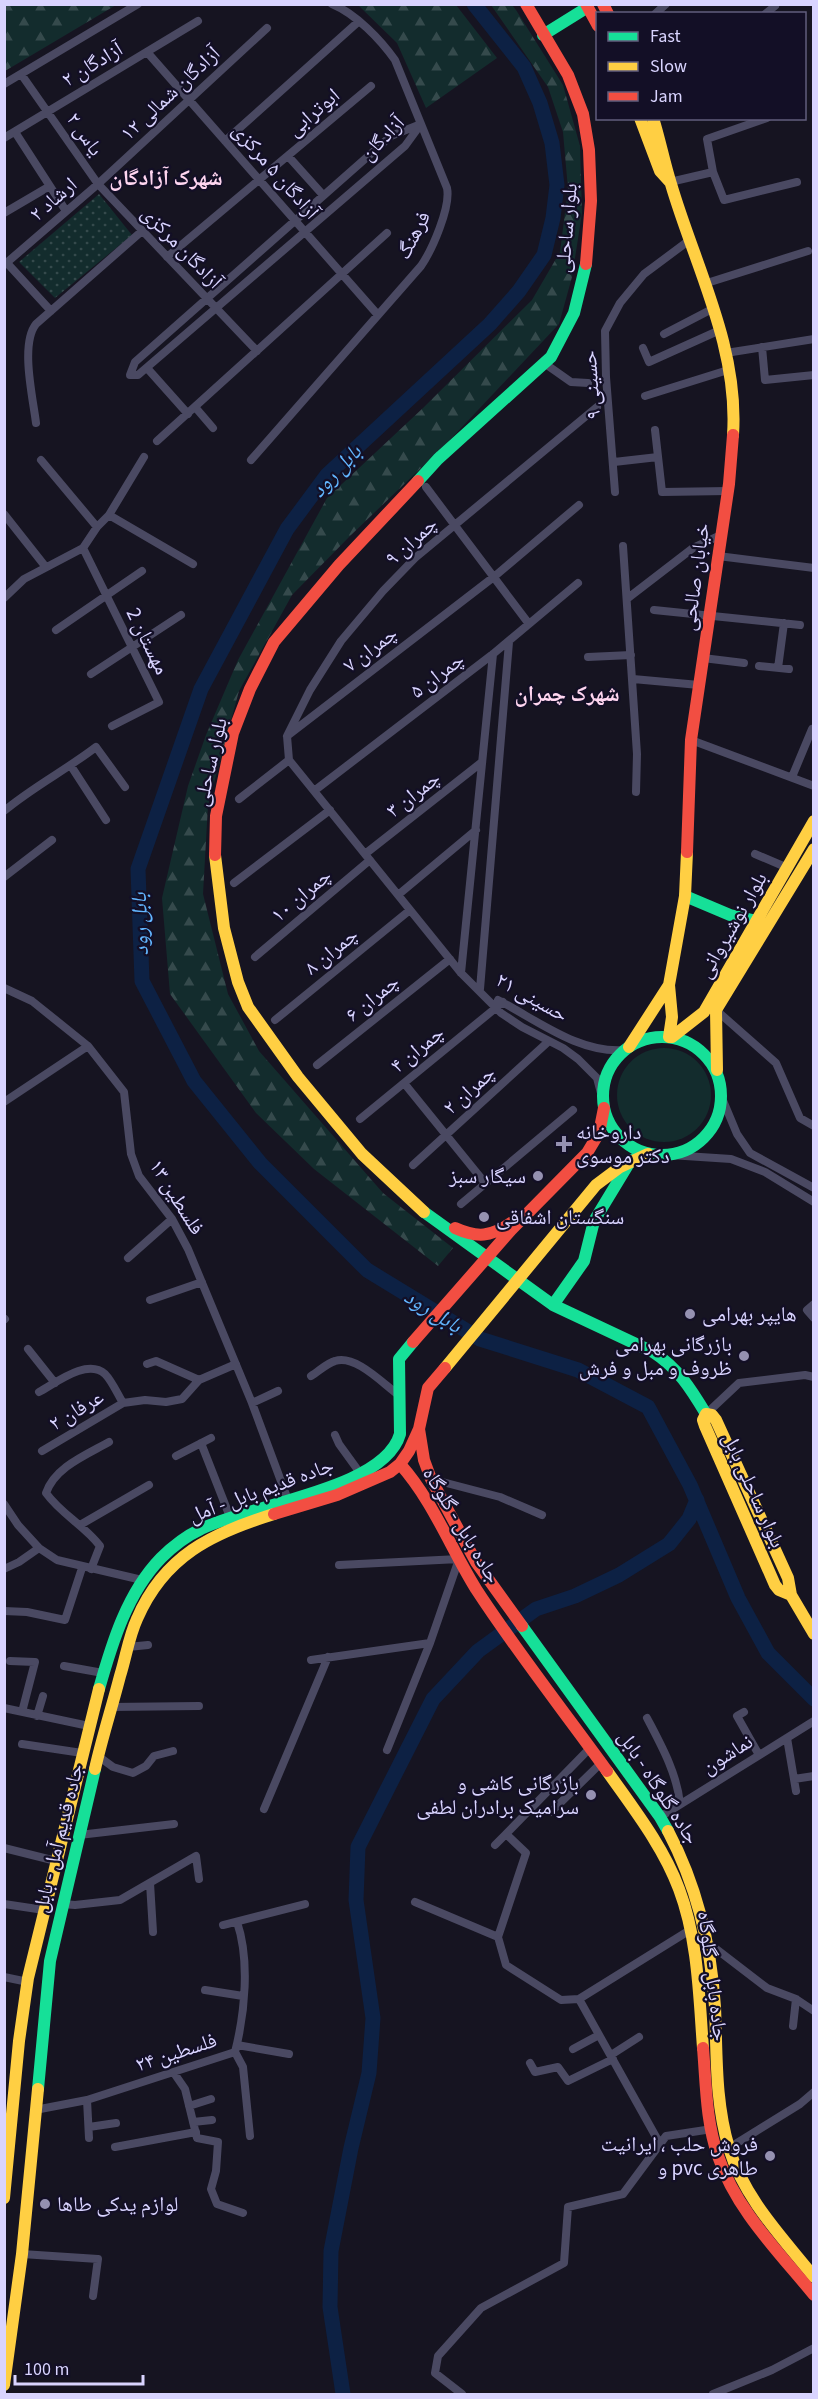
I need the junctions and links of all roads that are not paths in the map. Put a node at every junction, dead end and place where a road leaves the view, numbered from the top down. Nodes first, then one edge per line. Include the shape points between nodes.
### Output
1 (138, 4) edge
2 (332, 4) edge
3 (526, 4) edge
4 (587, 6) edge
5 (198, 21) dead end
6 (358, 22) junction
7 (596, 24) edge
8 (267, 28) dead end
9 (543, 35) junction
10 (147, 52) junction
11 (21, 74) junction
12 (4, 84) edge
13 (371, 86) dead end
14 (189, 99) junction
15 (48, 112) junction
16 (641, 120) edge
17 (653, 120) edge
18 (761, 120) edge
19 (421, 124) junction
20 (15, 132) junction
21 (4, 138) edge
22 (225, 141) junction
23 (288, 156) junction
24 (713, 171) junction
25 (260, 180) junction
26 (670, 182) junction
27 (797, 182) dead end
28 (98, 184) junction
29 (50, 186) junction
30 (323, 195) junction
31 (66, 211) junction
32 (4, 213) edge
33 (295, 220) junction
34 (142, 231) junction
35 (306, 232) junction
36 (387, 233) dead end
37 (691, 239) junction
38 (808, 250) dead end
39 (167, 257) junction
40 (6, 264) edge
41 (342, 274) junction
42 (707, 283) junction
43 (205, 298) junction
44 (714, 308) junction
45 (216, 309) junction
46 (51, 311) junction
47 (378, 315) junction
48 (720, 330) junction
49 (664, 334) dead end
50 (813, 339) edge
51 (762, 347) junction
52 (643, 348) dead end
53 (257, 351) junction
54 (726, 353) junction
55 (544, 363) junction
56 (147, 368) junction
57 (728, 370) junction
58 (813, 375) edge
59 (588, 383) dead end
60 (645, 396) dead end
61 (195, 407) junction
62 (597, 407) dead end
63 (188, 414) junction
64 (36, 423) dead end
65 (213, 428) dead end
66 (655, 430) dead end
67 (157, 441) dead end
68 (144, 456) dead end
69 (658, 457) junction
70 (41, 460) dead end
71 (251, 460) dead end
72 (614, 462) junction
73 (426, 487) dead end
74 (728, 491) junction
75 (615, 492) dead end
76 (579, 505) dead end
77 (4, 514) edge
78 (109, 515) junction
79 (455, 526) junction
80 (97, 527) junction
81 (721, 535) junction
82 (623, 546) dead end
83 (83, 548) junction
84 (718, 556) junction
85 (193, 564) dead end
86 (45, 566) junction
87 (813, 568) edge
88 (142, 570) dead end
89 (495, 576) junction
90 (578, 583) dead end
91 (106, 597) junction
92 (4, 598) edge
93 (628, 598) junction
94 (654, 610) dead end
95 (180, 615) dead end
96 (709, 616) junction
97 (784, 623) junction
98 (530, 624) junction
99 (800, 625) dead end
100 (56, 630) dead end
101 (509, 642) junction
102 (130, 648) junction
103 (493, 654) junction
104 (632, 655) junction
105 (588, 657) dead end
106 (703, 658) junction
107 (744, 663) dead end
108 (759, 666) dead end
109 (778, 668) junction
110 (789, 669) dead end
111 (91, 674) dead end
112 (633, 679) junction
113 (699, 685) junction
114 (112, 726) dead end
115 (812, 729) edge
116 (287, 736) junction
117 (691, 740) junction
118 (289, 760) junction
119 (482, 762) junction
120 (70, 766) junction
121 (792, 777) junction
122 (813, 786) edge
123 (125, 787) dead end
124 (314, 791) junction
125 (636, 792) dead end
126 (239, 799) dead end
127 (330, 810) junction
128 (4, 811) edge
129 (106, 820) dead end
130 (813, 821) edge
131 (476, 831) junction
132 (52, 840) dead end
133 (813, 849) edge
134 (755, 854) dead end
135 (367, 857) junction
136 (788, 868) junction
137 (4, 877) edge
138 (234, 883) dead end
139 (398, 895) junction
140 (685, 896) junction
141 (410, 910) junction
142 (757, 921) junction
143 (255, 957) dead end
144 (450, 959) junction
145 (461, 973) junction
146 (669, 985) junction
147 (4, 988) edge
148 (480, 989) junction
149 (500, 1005) junction
150 (710, 1011) junction
151 (672, 1017) junction
152 (692, 1019) junction
153 (275, 1020) dead end
154 (671, 1037) junction
155 (568, 1038) junction
156 (549, 1041) junction
157 (88, 1046) junction
158 (563, 1048) junction
159 (627, 1048) junction
160 (316, 1065) dead end
161 (717, 1072) junction
162 (404, 1083) junction
163 (722, 1098) junction
164 (4, 1102) edge
165 (603, 1102) junction
166 (573, 1110) dead end
167 (360, 1119) dead end
168 (813, 1126) edge
169 (446, 1135) junction
170 (648, 1154) junction
171 (670, 1155) junction
172 (631, 1160) junction
173 (413, 1165) dead end
174 (485, 1183) junction
175 (813, 1188) edge
176 (551, 1189) junction
177 (813, 1202) edge
178 (461, 1204) dead end
179 (428, 1216) junction
180 (172, 1219) junction
181 (128, 1258) dead end
182 (202, 1282) junction
183 (150, 1300) dead end
184 (813, 1304) edge
185 (553, 1305) junction
186 (813, 1318) edge
187 (28, 1349) dead end
188 (147, 1364) dead end
189 (236, 1364) junction
190 (311, 1376) dead end
191 (813, 1377) edge
192 (199, 1380) junction
193 (55, 1383) junction
194 (278, 1391) dead end
195 (39, 1392) dead end
196 (400, 1396) junction
197 (123, 1403) junction
198 (252, 1403) junction
199 (706, 1414) junction
200 (419, 1429) junction
201 (335, 1435) dead end
202 (211, 1438) dead end
203 (109, 1442) dead end
204 (201, 1443) junction
205 (42, 1451) dead end
206 (176, 1456) dead end
207 (396, 1459) junction
208 (360, 1473) junction
209 (431, 1479) junction
210 (149, 1485) dead end
211 (288, 1500) junction
212 (4, 1504) edge
213 (542, 1515) dead end
214 (230, 1517) junction
215 (80, 1526) junction
216 (39, 1548) junction
217 (459, 1559) junction
218 (339, 1566) dead end
219 (87, 1568) junction
220 (4, 1569) edge
221 (142, 1580) junction
222 (4, 1611) edge
223 (813, 1634) edge
224 (430, 1643) junction
225 (148, 1645) dead end
226 (128, 1647) junction
227 (328, 1658) junction
228 (311, 1660) dead end
229 (10, 1661) dead end
230 (64, 1666) dead end
231 (103, 1674) junction
232 (43, 1696) dead end
233 (199, 1706) dead end
234 (110, 1707) junction
235 (4, 1708) edge
236 (583, 1710) junction
237 (22, 1712) junction
238 (744, 1712) dead end
239 (37, 1716) junction
240 (647, 1718) dead end
241 (570, 1719) junction
242 (813, 1721) edge
243 (89, 1726) junction
244 (787, 1738) junction
245 (22, 1744) dead end
246 (590, 1748) junction
247 (387, 1750) dead end
248 (172, 1751) dead end
249 (82, 1753) junction
250 (98, 1755) junction
251 (759, 1755) junction
252 (601, 1762) junction
253 (813, 1776) edge
254 (794, 1779) junction
255 (796, 1791) dead end
256 (680, 1804) junction
257 (264, 1809) dead end
258 (551, 1812) dead end
259 (660, 1817) junction
260 (174, 1824) dead end
261 (506, 1833) junction
262 (79, 1834) junction
263 (495, 1845) dead end
264 (4, 1848) edge
265 (56, 1861) junction
266 (199, 1879) dead end
267 (150, 1883) junction
268 (415, 1902) dead end
269 (4, 1904) edge
270 (62, 1904) junction
271 (305, 1904) dead end
272 (44, 1910) junction
273 (237, 1922) junction
274 (223, 1925) dead end
275 (690, 1930) junction
276 (153, 1932) dead end
277 (498, 1937) junction
278 (707, 1942) junction
279 (4, 1977) edge
280 (28, 1982) junction
281 (205, 1990) dead end
282 (243, 1996) junction
283 (579, 1999) junction
284 (796, 1999) junction
285 (813, 2011) edge
286 (793, 2026) dead end
287 (599, 2035) junction
288 (639, 2037) dead end
289 (236, 2048) junction
290 (573, 2049) dead end
291 (289, 2054) dead end
292 (612, 2057) junction
293 (530, 2063) dead end
294 (174, 2073) junction
295 (813, 2092) edge
296 (211, 2099) dead end
297 (87, 2100) junction
298 (189, 2106) junction
299 (35, 2110) junction
300 (212, 2120) dead end
301 (194, 2122) junction
302 (116, 2123) dead end
303 (88, 2127) junction
304 (712, 2129) junction
305 (8, 2130) edge
306 (196, 2132) junction
307 (250, 2136) dead end
308 (89, 2138) dead end
309 (660, 2144) junction
310 (115, 2146) dead end
311 (729, 2148) junction
312 (6, 2180) edge
313 (4, 2198) edge
314 (243, 2213) dead end
315 (22, 2254) junction
316 (813, 2277) edge
317 (813, 2295) edge
318 (93, 2296) dead end
319 (813, 2348) edge
320 (4, 2385) edge
321 (730, 2391) edge
322 (462, 2394) edge
323 (713, 2394) edge

1 - 11 street
2 - 6 street, فرهنگ
3 - 9 main road
4 - 7 main road
4 - 9 main road
5 - 10 street, آزادگان ۲
6 - 19 street, فرهنگ via 394,60
6 - 22 street
8 - 14 street, آزادگان شمالی ۱۲
9 - 55 main road, بلوار ساحلی via 568,75 583,114 591,201 588,257 574,313
10 - 14 street, آزادگان ۵ مرکزی
10 - 15 street, آزادگان ۲
11 - 12 street
11 - 15 street, یاس ۲
13 - 23 street, ابوترابی
14 - 22 street, آزادگان ۵ مرکزی
14 - 28 street, آزادگان شمالی ۱۲
15 - 20 street, آزادگان ۲
15 - 28 street, یاس ۲
16 - 26 main road, خيابان صالحی via 660,171
17 - 26 main road, خيابان صالحی
18 - 24 street via 707,139
19 - 30 street, آزادگان via 391,136
19 - 35 street, آزادگان via 405,146
19 - 47 street, فرهنگ via 447,188 448,201 425,261
20 - 21 street, آزادگان ۲
20 - 29 street
22 - 25 street, آزادگان ۵ مرکزی
23 - 25 street, ابوترابی
23 - 30 street
24 - 26 street
24 - 27 street via 724,200
25 - 33 street, آزادگان ۵ مرکزی
25 - 39 street, ابوترابی
26 - 37 main road, خيابان صالحی
28 - 31 street, ارشاد ۲
28 - 34 street, آزادگان مرکزی
29 - 31 street
29 - 32 street
30 - 33 street, آزادگان
31 - 40 street, ارشاد ۲
33 - 35 street, آزادگان ۵ مرکزی
33 - 43 street, آزادگان
34 - 39 street, آزادگان مرکزی
34 - 46 street
35 - 41 street, آزادگان ۵ مرکزی
35 - 45 street, آزادگان
36 - 41 street
37 - 42 main road, خيابان صالحی
37 - 72 street, حسینی ٩ via 644,274 620,303 605,331
38 - 42 street
39 - 43 street, آزادگان مرکزی
40 - 46 street
41 - 47 street, آزادگان ۵ مرکزی
41 - 53 street
42 - 44 main road, خيابان صالحی
43 - 45 street, آزادگان مرکزی
43 - 56 street, آزادگان via 135,362 130,375 138,375
44 - 48 main road, خيابان صالحی
44 - 49 street
45 - 53 street, آزادگان مرکزی
45 - 56 street, آزادگان
46 - 64 street via 33,328 28,340
47 - 71 street, فرهنگ
48 - 52 street via 649,362
48 - 54 main road, خيابان صالحی
50 - 51 street
51 - 54 street
51 - 58 street via 765,380
53 - 61 street
54 - 57 main road, خيابان صالحی
55 - 59 street via 571,382
55 - 179 main road, بلوار ساحلی via 396,502 274,642 233,734 216,816 214,842 224,928 248,1007 344,1133 392,1185
56 - 63 street
57 - 60 street
57 - 74 main road, خيابان صالحی via 734,416
61 - 63 street
61 - 65 street
62 - 79 street, چمران ۹
63 - 67 street
66 - 69 street
68 - 78 street
69 - 72 street
69 - 74 street via 662,492
70 - 80 street
72 - 75 street, حسینی ٩
73 - 79 street
74 - 81 main road, خيابان صالحی
76 - 89 street, چمران ۷
77 - 86 street
78 - 80 street
78 - 85 street
79 - 89 street
79 - 116 street, چمران ۹ via 415,558 340,641
80 - 83 street
81 - 84 main road, خيابان صالحی
81 - 93 street via 693,548
82 - 93 street
83 - 86 street
83 - 91 street, مهستان 2
84 - 87 street
84 - 96 main road, خيابان صالحی
86 - 92 street
88 - 91 street
89 - 98 street
89 - 116 street, چمران ۷
90 - 98 street, چمران ۵
91 - 100 street
91 - 102 street, مهستان 2
93 - 104 street
94 - 96 street
95 - 102 street
96 - 97 street
96 - 106 main road, خيابان صالحی
97 - 99 street
97 - 109 street
98 - 101 street, چمران ۵
101 - 103 street, چمران ۵
101 - 148 street
102 - 111 street
102 - 114 street, مهستان 2 via 159,702
103 - 119 street
103 - 124 street, چمران ۵
104 - 105 street
104 - 112 street
106 - 107 street
106 - 113 main road, خيابان صالحی
108 - 109 street
109 - 110 street
112 - 113 street
112 - 125 street
113 - 117 main road, خيابان صالحی
115 - 121 street
116 - 118 street
117 - 121 street
117 - 140 main road, خيابان صالحی
118 - 124 street
118 - 126 street
119 - 131 street
119 - 135 street, چمران ۳
120 - 123 street via 96,747
120 - 128 street
120 - 129 street
121 - 122 street
124 - 127 street
127 - 135 street
127 - 138 street
130 - 136 main road, بلوار نوشیروانی
131 - 139 street
131 - 145 street
132 - 137 street
133 - 150 main road, بلوار نوشیروانی
134 - 136 street
135 - 139 street
135 - 143 street, چمران ۱۰
136 - 142 main road, بلوار نوشیروانی
139 - 141 street
140 - 142 main road via 730,915
140 - 146 main road, خيابان صالحی
141 - 144 street
141 - 153 street, چمران ۸
142 - 150 main road, بلوار نوشیروانی
144 - 145 street
144 - 160 street, چمران ۶
145 - 148 street, حسینی ۲۱
146 - 151 main road
146 - 159 main road
147 - 157 street, فلسطین ۱۳ via 32,1001
148 - 149 street, حسینی ۲۱
149 - 155 street, حسینی ۲۱
149 - 156 street, حسینی ۲۱ via 522,1027
149 - 162 street, چمران ۴
150 - 152 main road, بلوار نوشیروانی
150 - 161 main road, بلوار نوشیروانی
150 - 168 street via 776,1064 800,1118
151 - 152 main road
151 - 154 main road
152 - 154 main road, بلوار نوشیروانی
154 - 159 main road via 657,1036
154 - 161 main road via 699,1049
155 - 158 street
155 - 159 street, حسینی ۲۱ via 598,1050
156 - 158 street, حسینی ۲۱
156 - 169 street, چمران ۲
157 - 164 street
157 - 180 street, فلسطین ۱۳ via 124,1092 131,1154 139,1176
158 - 165 street, حسینی ۲۱ via 597,1078
159 - 165 main road via 612,1063 605,1079
161 - 163 main road
162 - 167 street, چمران ۴
162 - 169 street
163 - 171 main road via 711,1129 686,1150
163 - 175 street via 750,1153
165 - 170 main road via 609,1124 619,1137
165 - 176 main road via 599,1133 587,1153
166 - 174 street
169 - 173 street, چمران ۲
169 - 174 street
170 - 171 main road
170 - 172 main road
171 - 177 street via 731,1159 765,1172
172 - 185 main road via 594,1221 584,1261
172 - 200 main road via 596,1185 428,1388
174 - 178 street
176 - 179 main road via 489,1236 468,1235
176 - 196 main road via 399,1359
179 - 185 main road, بلوار ساحلی
180 - 181 street
180 - 182 street, فلسطین ۱۳
182 - 183 street
182 - 189 street, فلسطین ۱۳
184 - 186 street via 807,1310
185 - 199 main road, بلوار ساحلی via 653,1352 678,1371
187 - 193 street
188 - 192 street via 156,1361
189 - 192 street
189 - 198 street, فلسطین ۱۳
190 - 196 street via 335,1361 349,1360
191 - 199 street via 739,1383
192 - 197 street, عرفان ۲ via 182,1399
193 - 195 street
193 - 197 street via 94,1368 106,1374
194 - 198 street
196 - 207 main road via 402,1427
197 - 205 street, عرفان ۲
198 - 211 street, فلسطین ۱۳
199 - 223 main road, بلوار ساحلی بابل via 716,1420 788,1578 790,1595
200 - 207 main road via 409,1451
200 - 209 main road
201 - 208 street
202 - 204 street
203 - 215 street via 50,1481 46,1493
204 - 206 street
204 - 214 street
207 - 208 main road, جاده قدیم بابل - آمل
207 - 217 main road, جاده بابل - گلوگاه via 424,1491
207 - 226 main road, جاده قدیم آمل - بابل via 377,1479 239,1525 204,1541 171,1566 154,1586 136,1620
208 - 211 main road, جاده قدیم بابل - آمل
209 - 213 street via 500,1497
209 - 236 main road, جاده گلوگاه - بابل via 476,1562
210 - 215 street
211 - 214 main road, جاده قدیم بابل - آمل
212 - 216 street
214 - 221 main road, جاده قدیم بابل - آمل via 179,1542
215 - 219 street via 100,1546
216 - 219 street via 57,1560
216 - 220 street
217 - 218 street
217 - 224 street
217 - 241 main road, جاده بابل - گلوگاه via 515,1647
219 - 221 street
219 - 222 street via 65,1620
221 - 231 main road, جاده قدیم بابل - آمل
224 - 227 street
224 - 247 street
225 - 226 street
226 - 234 main road, جاده قدیم آمل - بابل
227 - 228 street
227 - 257 street
229 - 237 street via 35,1662
230 - 231 street
231 - 243 main road, جاده قدیم بابل - آمل
232 - 239 street
233 - 234 street
234 - 250 main road, جاده قدیم آمل - بابل
235 - 237 street
236 - 241 main road
236 - 259 main road, جاده گلوگاه - بابل
237 - 239 street
238 - 251 street via 736,1716
239 - 243 street
240 - 256 street via 665,1752
241 - 246 main road, جاده بابل - گلوگاه
242 - 244 street, نماشون
243 - 249 main road, جاده قدیم بابل - آمل
244 - 251 street, نماشون
244 - 254 street
245 - 249 street
246 - 252 main road, جاده بابل - گلوگاه
246 - 261 street
248 - 250 street via 154,1756 133,1773 113,1767
249 - 265 main road, جاده قدیم بابل - آمل
250 - 262 main road, جاده قدیم آمل - بابل
251 - 256 street, نماشون
252 - 258 street
252 - 275 main road, جاده بابل - گلوگاه via 668,1862
253 - 254 street
254 - 255 street
256 - 259 street, نماشون
259 - 278 main road, جاده گلوگاه - بابل via 691,1877
260 - 262 street
261 - 263 street
261 - 277 street via 526,1853
262 - 270 main road, جاده قدیم آمل - بابل
264 - 265 street
265 - 272 main road, جاده قدیم بابل - آمل
266 - 267 street via 196,1856
267 - 270 street via 120,1900
267 - 276 street
268 - 277 street
269 - 272 street
270 - 299 main road, جاده قدیم آمل - بابل via 50,1961
271 - 273 street
272 - 280 main road, جاده قدیم بابل - آمل
273 - 274 street
273 - 282 street, فلسطین ۲۴ via 243,1939
275 - 283 street
275 - 304 main road, جاده بابل - گلوگاه
277 - 283 street via 506,1965 561,2000
278 - 284 street via 767,1988
278 - 311 main road, جاده گلوگاه - بابل via 721,2103
279 - 280 street
280 - 305 main road, جاده قدیم بابل - آمل
281 - 282 street
282 - 289 street, فلسطین ۲۴
283 - 287 street
284 - 285 street
284 - 286 street
287 - 290 street
287 - 292 street
288 - 292 street
289 - 291 street
289 - 294 street, فلسطین ۲۴
289 - 307 street via 243,2067
292 - 293 street via 568,2081 558,2067 535,2072
292 - 309 street
294 - 297 street, فلسطین ۲۴
294 - 298 street via 185,2089
295 - 311 street via 801,2104
296 - 298 street
297 - 299 street, فلسطین ۲۴
297 - 303 street
298 - 301 street
299 - 315 main road, جاده قدیم آمل - بابل
300 - 301 street
301 - 306 street
302 - 303 street
303 - 308 street
304 - 309 street via 666,2136
304 - 317 main road, جاده بابل - گلوگاه via 722,2167 735,2191
305 - 312 main road, جاده قدیم بابل - آمل
306 - 310 street
306 - 314 street via 197,2138 218,2142 211,2189 217,2204
309 - 322 street via 623,2194 568,2207 564,2263 481,2308 438,2356 435,2373
311 - 316 main road, جاده گلوگاه - بابل via 754,2198
312 - 313 main road, جاده قدیم بابل - آمل
315 - 318 street via 98,2259
315 - 320 main road, جاده قدیم آمل - بابل
319 - 321 street
321 - 323 street

